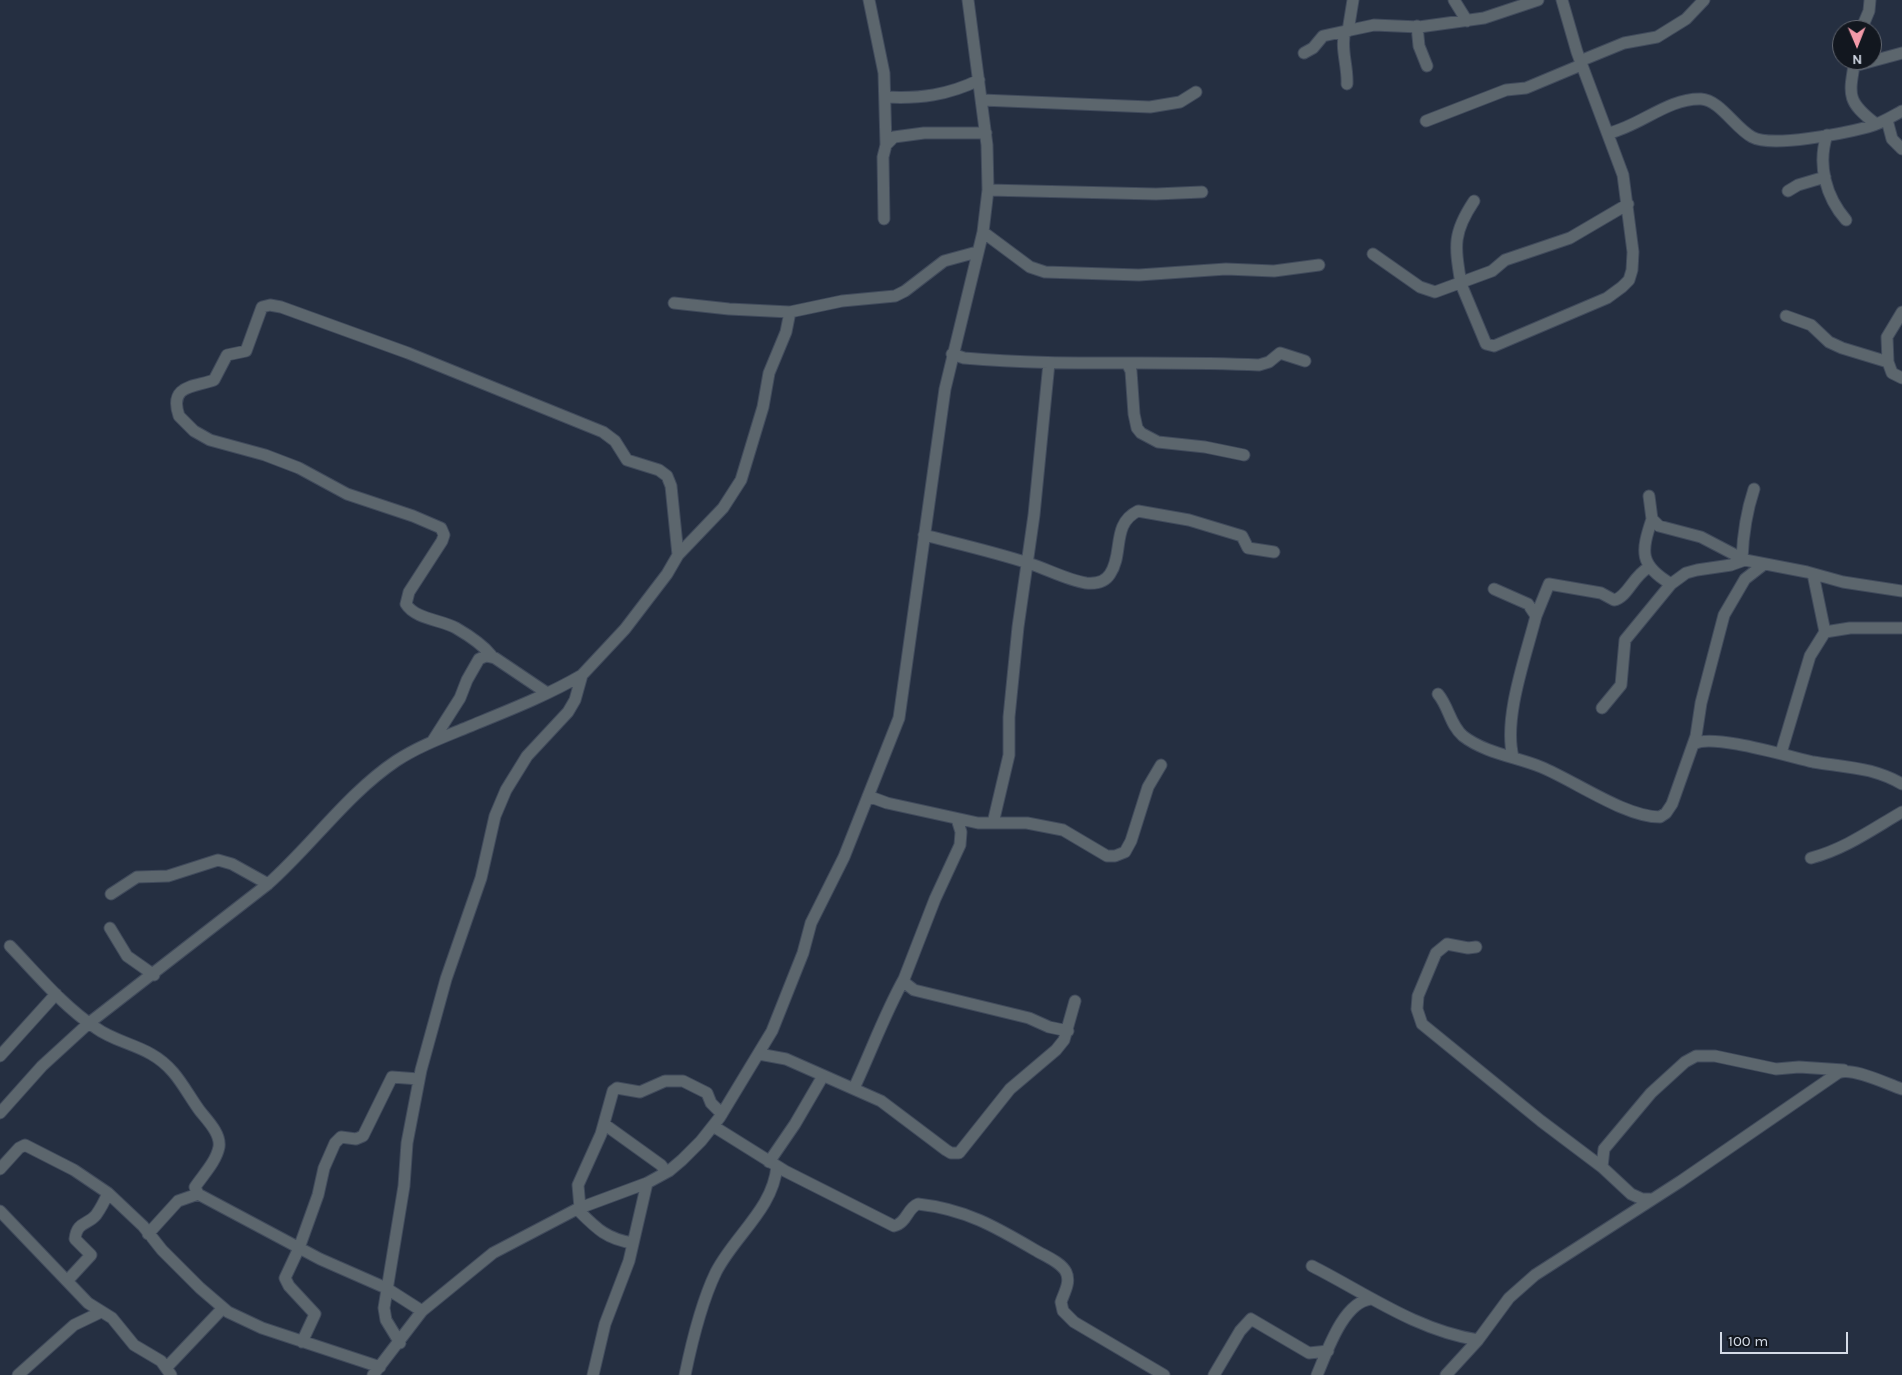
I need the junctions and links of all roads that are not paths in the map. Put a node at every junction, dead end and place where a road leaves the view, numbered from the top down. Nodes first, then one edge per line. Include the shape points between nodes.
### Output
1 (870, 0) edge
2 (968, 0) edge
3 (1353, 0) edge
4 (1454, 0) edge
5 (1538, 0) edge
6 (1562, 0) edge
7 (1704, 0) edge
8 (1870, 0) edge
9 (1865, 20) edge
10 (1467, 21) junction
11 (1417, 26) junction
12 (1346, 31) junction
13 (1304, 53) dead end
14 (1902, 53) edge
15 (1882, 57) edge
16 (1581, 63) junction
17 (1427, 66) dead end
18 (1853, 70) edge
19 (979, 80) junction
20 (1347, 84) dead end
21 (1196, 92) dead end
22 (885, 97) junction
23 (982, 100) junction
24 (1902, 111) edge
25 (1887, 120) junction
26 (1426, 121) dead end
27 (1876, 124) junction
28 (986, 133) junction
29 (1609, 133) junction
30 (1827, 135) junction
31 (886, 145) junction
32 (1902, 148) edge
33 (1824, 177) junction
34 (988, 190) junction
35 (1788, 191) dead end
36 (1202, 192) dead end
37 (1474, 201) dead end
38 (1628, 204) junction
39 (884, 219) dead end
40 (1846, 220) dead end
41 (983, 232) junction
42 (977, 252) junction
43 (1373, 254) dead end
44 (1319, 265) dead end
45 (1461, 284) junction
46 (674, 303) dead end
47 (790, 312) junction
48 (1902, 312) edge
49 (1786, 316) dead end
50 (952, 354) junction
51 (1305, 361) dead end
52 (1888, 362) junction
53 (1049, 363) junction
54 (1127, 363) junction
55 (1902, 378) edge
56 (1244, 455) dead end
57 (1754, 488) dead end
58 (1649, 496) dead end
59 (1652, 519) junction
60 (924, 535) junction
61 (1274, 552) dead end
62 (678, 555) junction
63 (1744, 560) junction
64 (1027, 562) junction
65 (1762, 565) junction
66 (1648, 568) junction
67 (1813, 574) junction
68 (1671, 584) junction
69 (1494, 589) dead end
70 (1902, 591) edge
71 (1536, 616) junction
72 (1902, 628) edge
73 (1825, 632) junction
74 (490, 655) junction
75 (582, 675) junction
76 (546, 693) junction
77 (1438, 694) dead end
78 (1602, 708) dead end
79 (1510, 739) junction
80 (432, 742) junction
81 (1694, 744) junction
82 (1493, 750) junction
83 (1781, 753) junction
84 (1513, 757) junction
85 (1161, 765) dead end
86 (1902, 784) edge
87 (868, 796) junction
88 (1902, 812) edge
89 (956, 819) junction
90 (993, 822) junction
91 (1811, 858) dead end
92 (268, 884) junction
93 (111, 894) dead end
94 (110, 928) dead end
95 (10, 946) dead end
96 (1476, 947) dead end
97 (154, 975) junction
98 (904, 980) junction
99 (914, 990) junction
100 (896, 993) junction
101 (56, 994) junction
102 (1075, 1001) dead end
103 (89, 1023) junction
104 (1068, 1031) junction
105 (759, 1054) junction
106 (0, 1056) edge
107 (1846, 1070) junction
108 (823, 1076) junction
109 (419, 1080) junction
110 (854, 1088) junction
111 (1902, 1088) edge
112 (0, 1113) edge
113 (722, 1114) junction
114 (604, 1124) junction
115 (713, 1126) junction
116 (773, 1164) junction
117 (1597, 1164) junction
118 (0, 1169) edge
119 (666, 1172) junction
120 (647, 1183) junction
121 (108, 1193) junction
122 (198, 1194) junction
123 (1650, 1199) junction
124 (579, 1208) junction
125 (0, 1211) edge
126 (148, 1234) junction
127 (633, 1243) junction
128 (299, 1248) junction
129 (1312, 1266) dead end
130 (67, 1282) junction
131 (386, 1288) junction
132 (1371, 1299) junction
133 (223, 1308) junction
134 (422, 1311) junction
135 (101, 1312) junction
136 (1478, 1340) junction
137 (302, 1342) junction
138 (400, 1342) junction
139 (1328, 1351) junction
140 (377, 1371) edge
141 (169, 1372) edge
142 (18, 1375) edge
143 (592, 1375) edge
144 (685, 1375) edge
145 (1163, 1375) edge
146 (1214, 1375) edge
147 (1317, 1375) edge
148 (1446, 1375) edge

1 - 22 street via 884,73
2 - 19 street
3 - 12 street
4 - 10 street
5 - 10 street
6 - 16 street
7 - 16 street via 1686,19 1657,37 1624,43
8 - 9 street
10 - 11 street
11 - 12 street via 1386,24
11 - 17 street via 1419,46
12 - 13 street via 1323,36
12 - 20 street via 1343,45
14 - 15 street
16 - 26 street via 1526,88 1506,90
16 - 29 street
18 - 27 street via 1852,102
19 - 22 street via 930,97
19 - 23 street
21 - 23 street via 1173,104 1150,108
22 - 31 street
23 - 28 street
24 - 25 street
25 - 27 street
25 - 32 street via 1892,139
27 - 30 street
28 - 31 street via 904,134 894,137
28 - 34 street
29 - 30 street via 1683,102 1703,99 1759,140
29 - 38 street via 1623,175
30 - 33 street via 1823,152
31 - 39 street via 883,157
33 - 35 street
33 - 40 street via 1834,206
34 - 36 street
34 - 41 street
37 - 45 street via 1456,234
38 - 45 street via 1570,238 1505,260 1492,271
38 - 45 street via 1632,270 1629,280 1607,298 1490,346 1486,344
41 - 42 street
41 - 44 street via 1030,267 1044,272 1139,275 1226,269 1274,271
42 - 47 street via 944,261 906,291 894,296 842,300
42 - 50 street
43 - 45 street via 1427,290 1435,292
46 - 47 street
47 - 62 street via 786,332 769,373 763,407 741,480 723,508
48 - 52 street via 1887,337
49 - 52 street via 1811,325 1829,342 1842,348
50 - 53 street via 964,358
50 - 60 street
51 - 54 street via 1280,353 1269,362 1259,364
52 - 55 street via 1892,373
53 - 54 street
53 - 64 street
54 - 56 street via 1131,371 1134,414 1141,433 1158,442
57 - 63 street via 1744,521
58 - 59 street
59 - 63 street via 1659,526 1701,537
59 - 66 street via 1645,553
60 - 64 street
60 - 87 street via 899,718
61 - 64 street via 1248,548 1242,536 1219,528 1138,511 1129,515 1119,537 1112,572 1099,582 1076,580
62 - 74 street via 671,486 667,476 659,470 628,460 603,432 379,342 281,307 262,307 246,351 227,355 214,380 190,385 181,392 179,416 194,431 210,440 299,468 347,494 441,528 442,541 409,592 406,604 414,612 455,628
62 - 75 street via 625,629
63 - 65 street
63 - 68 street via 1686,573
64 - 90 street via 1011,695 1008,763
65 - 67 street
65 - 81 street via 1745,579 1724,615
66 - 68 street
66 - 71 street via 1633,579 1623,597 1614,600 1601,593 1548,584
67 - 70 street
67 - 73 street
68 - 78 street via 1625,640 1621,685
69 - 71 street via 1528,604
71 - 79 street
72 - 73 street via 1850,628
73 - 83 street via 1810,656
74 - 76 street
74 - 80 street via 482,657 475,665 460,698
75 - 76 street
75 - 109 street via 575,700 527,756 502,798 481,878 446,979
76 - 80 street
77 - 82 street via 1446,702 1453,723 1461,734
79 - 82 street
79 - 84 street
80 - 92 street via 395,762 348,802 292,863
81 - 83 street via 1715,741
81 - 84 street via 1672,804 1660,817 1634,811
82 - 84 street
83 - 86 street via 1870,771
85 - 90 street via 1148,787 1131,841 1125,852 1115,856 1107,856 1063,830 1027,823
87 - 89 street
87 - 105 street via 844,857 812,923 782,1009
88 - 91 street via 1860,840
89 - 90 street
89 - 98 street via 961,832 960,845
92 - 93 street via 218,860 168,876 137,877
92 - 97 street
94 - 97 street via 127,956
95 - 101 street
96 - 117 street via 1447,944 1436,953 1418,996 1420,1020
97 - 103 street
98 - 99 street
98 - 100 street
99 - 100 street
99 - 104 street via 1029,1018
100 - 110 street
101 - 103 street
101 - 106 street
102 - 104 street
103 - 112 street via 42,1066
103 - 122 street via 158,1058 183,1082 218,1137 218,1150 195,1187
104 - 110 street via 1056,1050 1010,1089 960,1153 951,1153 896,1111
105 - 108 street via 786,1059
105 - 113 street
107 - 111 street
107 - 117 street via 1776,1069 1715,1056 1696,1056 1651,1093
107 - 123 street via 1788,1105 1740,1142
108 - 110 street
108 - 116 street
109 - 128 street via 392,1077 363,1136 337,1139 324,1168
109 - 131 street via 407,1143 400,1217
113 - 114 street via 702,1089 683,1081 665,1081 640,1092 618,1088 613,1092
113 - 115 street
114 - 119 street
114 - 124 street via 578,1185
115 - 116 street
115 - 119 street
116 - 144 street via 774,1184 767,1200 713,1278
116 - 145 street via 894,1226 900,1224 918,1204 965,1213 999,1228 1059,1264 1067,1273 1068,1283 1061,1302 1066,1316
117 - 123 street via 1631,1194
118 - 121 street via 25,1145 74,1170
119 - 120 street
120 - 124 street
120 - 127 street
121 - 126 street
121 - 130 street via 95,1216 82,1223 76,1233 75,1239 91,1255
122 - 126 street via 178,1201
122 - 128 street
123 - 136 street via 1535,1275 1509,1298
124 - 127 street via 602,1232 618,1241
124 - 134 street via 493,1254
125 - 130 street
126 - 133 street
127 - 143 street via 626,1272 605,1324
128 - 131 street
128 - 137 street via 285,1278 315,1314
129 - 132 street
130 - 135 street
131 - 134 street
131 - 138 street via 386,1320
132 - 136 street via 1432,1328
132 - 139 street via 1361,1300 1349,1312
133 - 137 street via 249,1323
133 - 141 street
134 - 138 street
135 - 141 street via 118,1324 138,1348 156,1356
135 - 142 street via 74,1325
136 - 148 street
137 - 140 street
138 - 140 street
139 - 146 street via 1309,1353 1251,1319 1240,1331
139 - 147 street

